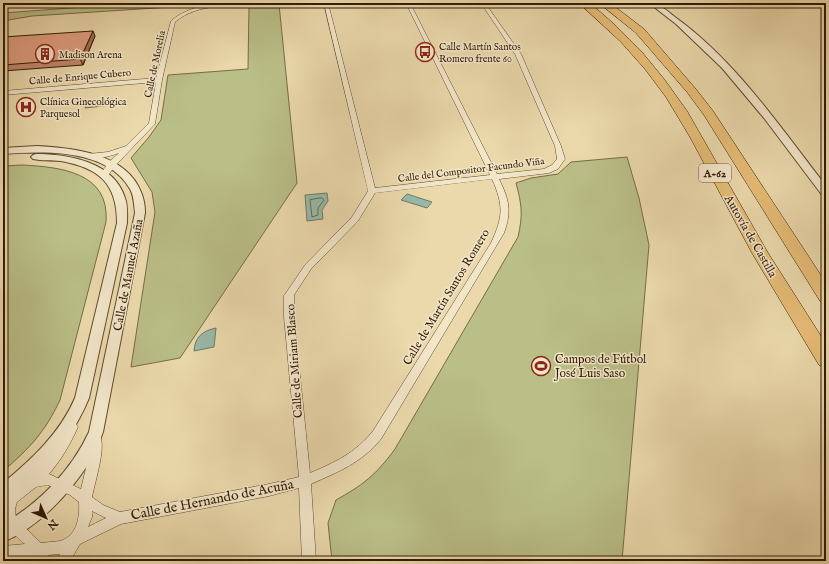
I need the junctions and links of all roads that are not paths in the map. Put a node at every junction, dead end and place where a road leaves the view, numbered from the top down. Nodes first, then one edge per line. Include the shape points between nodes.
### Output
1 (265, 3) edge
2 (326, 3) edge
3 (408, 3) edge
4 (483, 3) edge
5 (584, 3) edge
6 (604, 3) edge
7 (611, 3) edge
8 (652, 3) edge
9 (640, 31) junction
10 (159, 80) junction
11 (3, 93) edge
12 (129, 148) junction
13 (3, 151) edge
14 (91, 156) junction
15 (3, 158) edge
16 (107, 170) junction
17 (495, 177) junction
18 (372, 191) junction
19 (826, 193) edge
20 (826, 298) edge
21 (826, 360) edge
22 (96, 432) junction
23 (33, 476) junction
24 (305, 481) junction
25 (63, 485) junction
26 (6, 499) edge
27 (85, 500) junction
28 (120, 518) junction
29 (9, 531) edge
30 (76, 539) junction
31 (3, 553) edge
32 (41, 555) edge
33 (63, 561) edge
34 (309, 561) edge

1 - 10 street, Calle de Morelia via 200,8 180,15 173,22
2 - 18 street
3 - 17 street, Calle de Martín Santos Romero
4 - 17 street, Calle del Compositor Facundo Viña via 518,54 562,159 555,167 546,171
5 - 21 highway, Autovía de Castilla / A-62 via 634,48 674,101 772,274
6 - 9 highway, A-62
7 - 9 highway
8 - 19 street via 707,48 739,81
9 - 20 highway, A-62 via 709,114
10 - 11 street, Calle de Enrique Cubero
10 - 12 street, Calle de Morelia via 152,124
12 - 14 street, Calle de Morelia
12 - 16 street, Calle de Morelia
13 - 14 street, Calle de Manuel Azaña via 46,149
14 - 16 street, Calle de Manuel Azaña
15 - 16 street, Calle de Manuel Azaña via 43,157 71,160
16 - 22 street, Calle de Manuel Azaña via 129,180 139,199 140,214
16 - 23 street, Calle de Manuel Azaña via 122,204 122,223 82,398 76,414
17 - 18 street, Calle del Compositor Facundo Viña
17 - 24 street, Calle de Martín Santos Romero via 504,197 506,214 502,228 377,436 347,462
18 - 24 street, Calle de Miriam Blasco via 355,219 308,267 289,295 289,324
22 - 25 street, Calle de Manuel Azaña via 84,457
22 - 27 street, Calle de Manuel Azaña via 96,451
23 - 25 street
23 - 26 street
24 - 28 street, Calle de Hernando de Acuña
24 - 34 street, Calle de Miriam Blasco
25 - 27 street
25 - 29 street via 42,506
26 - 29 street via 10,520
27 - 28 street, Calle de Hernando de Acuña
27 - 30 street, Calle de Manuel Azaña via 86,517
28 - 30 street, Calle de Hernando de Acuña
29 - 32 street
30 - 32 street, Calle de Hernando de Acuña
30 - 33 street, Calle de Manuel Azaña
31 - 32 street, Calle de Hernando de Acuña

